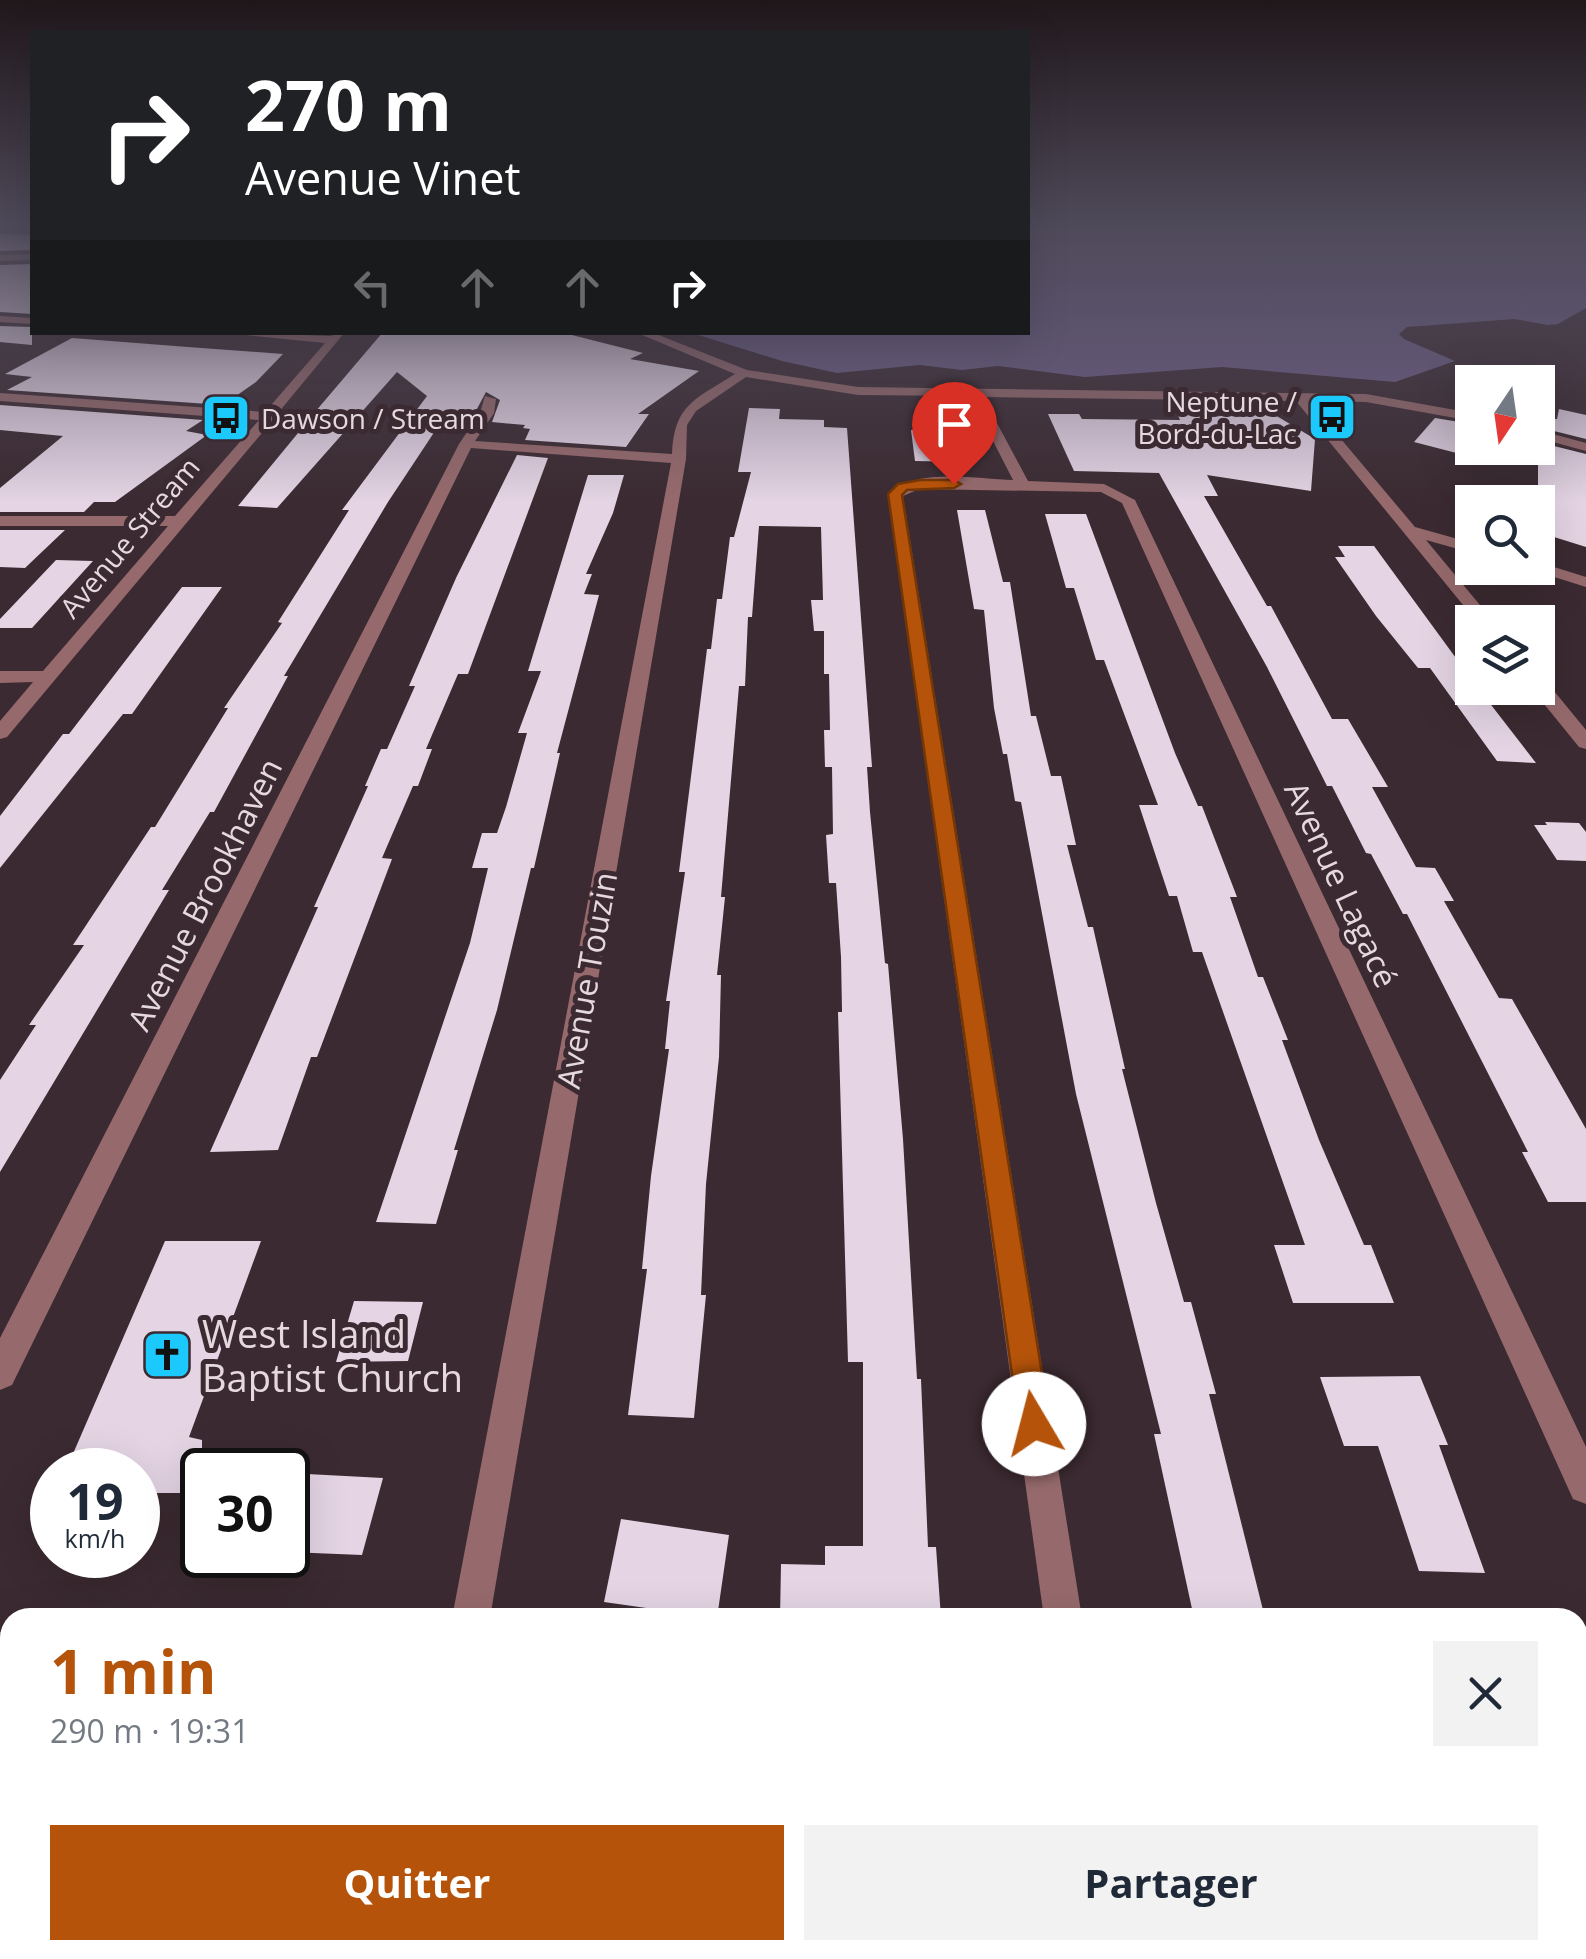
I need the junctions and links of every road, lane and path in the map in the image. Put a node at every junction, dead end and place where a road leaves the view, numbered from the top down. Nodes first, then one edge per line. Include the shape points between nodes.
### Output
1 (0, 319) edge
2 (30, 321) edge
3 (308, 335) edge
4 (648, 335) edge
5 (337, 336) edge
6 (744, 373) junction
7 (976, 396) junction
8 (0, 397) edge
9 (490, 398) dead end
10 (1300, 398) junction
11 (1455, 414) edge
12 (266, 415) junction
13 (358, 422) dead end
14 (1555, 438) edge
15 (466, 444) junction
16 (1586, 446) edge
17 (680, 459) junction
18 (1023, 485) junction
19 (0, 521) edge
20 (180, 521) junction
21 (1410, 530) junction
22 (1455, 543) edge
23 (1555, 573) edge
24 (1586, 582) edge
25 (1472, 605) edge
26 (48, 676) junction
27 (0, 677) edge
28 (1555, 705) edge
29 (0, 733) edge
30 (1586, 742) edge
31 (0, 1374) edge
32 (1586, 1486) edge
33 (473, 1608) edge
34 (1062, 1608) edge

1 - 2 street
3 - 5 street
4 - 6 street
5 - 12 street, Avenue Stream
6 - 7 street via 858,391
6 - 17 street, Avenue Touzin via 691,408 680,425
7 - 10 street
7 - 18 street
8 - 12 street
9 - 15 street, Avenue Brookhaven via 488,413
10 - 11 street via 1394,402
10 - 21 street
12 - 13 street
12 - 20 street, Avenue Stream
14 - 16 street
15 - 17 street
15 - 31 street, Avenue Brookhaven
17 - 33 street, Avenue Touzin
18 - 32 street, Avenue Lagacé via 1104,488 1128,500
18 - 34 street, Avenue Lagacé via 920,484 895,494
19 - 20 street
20 - 26 street, Avenue Stream
21 - 22 street
21 - 25 street
23 - 24 street
26 - 27 street
26 - 29 street, Avenue Stream
28 - 30 street

